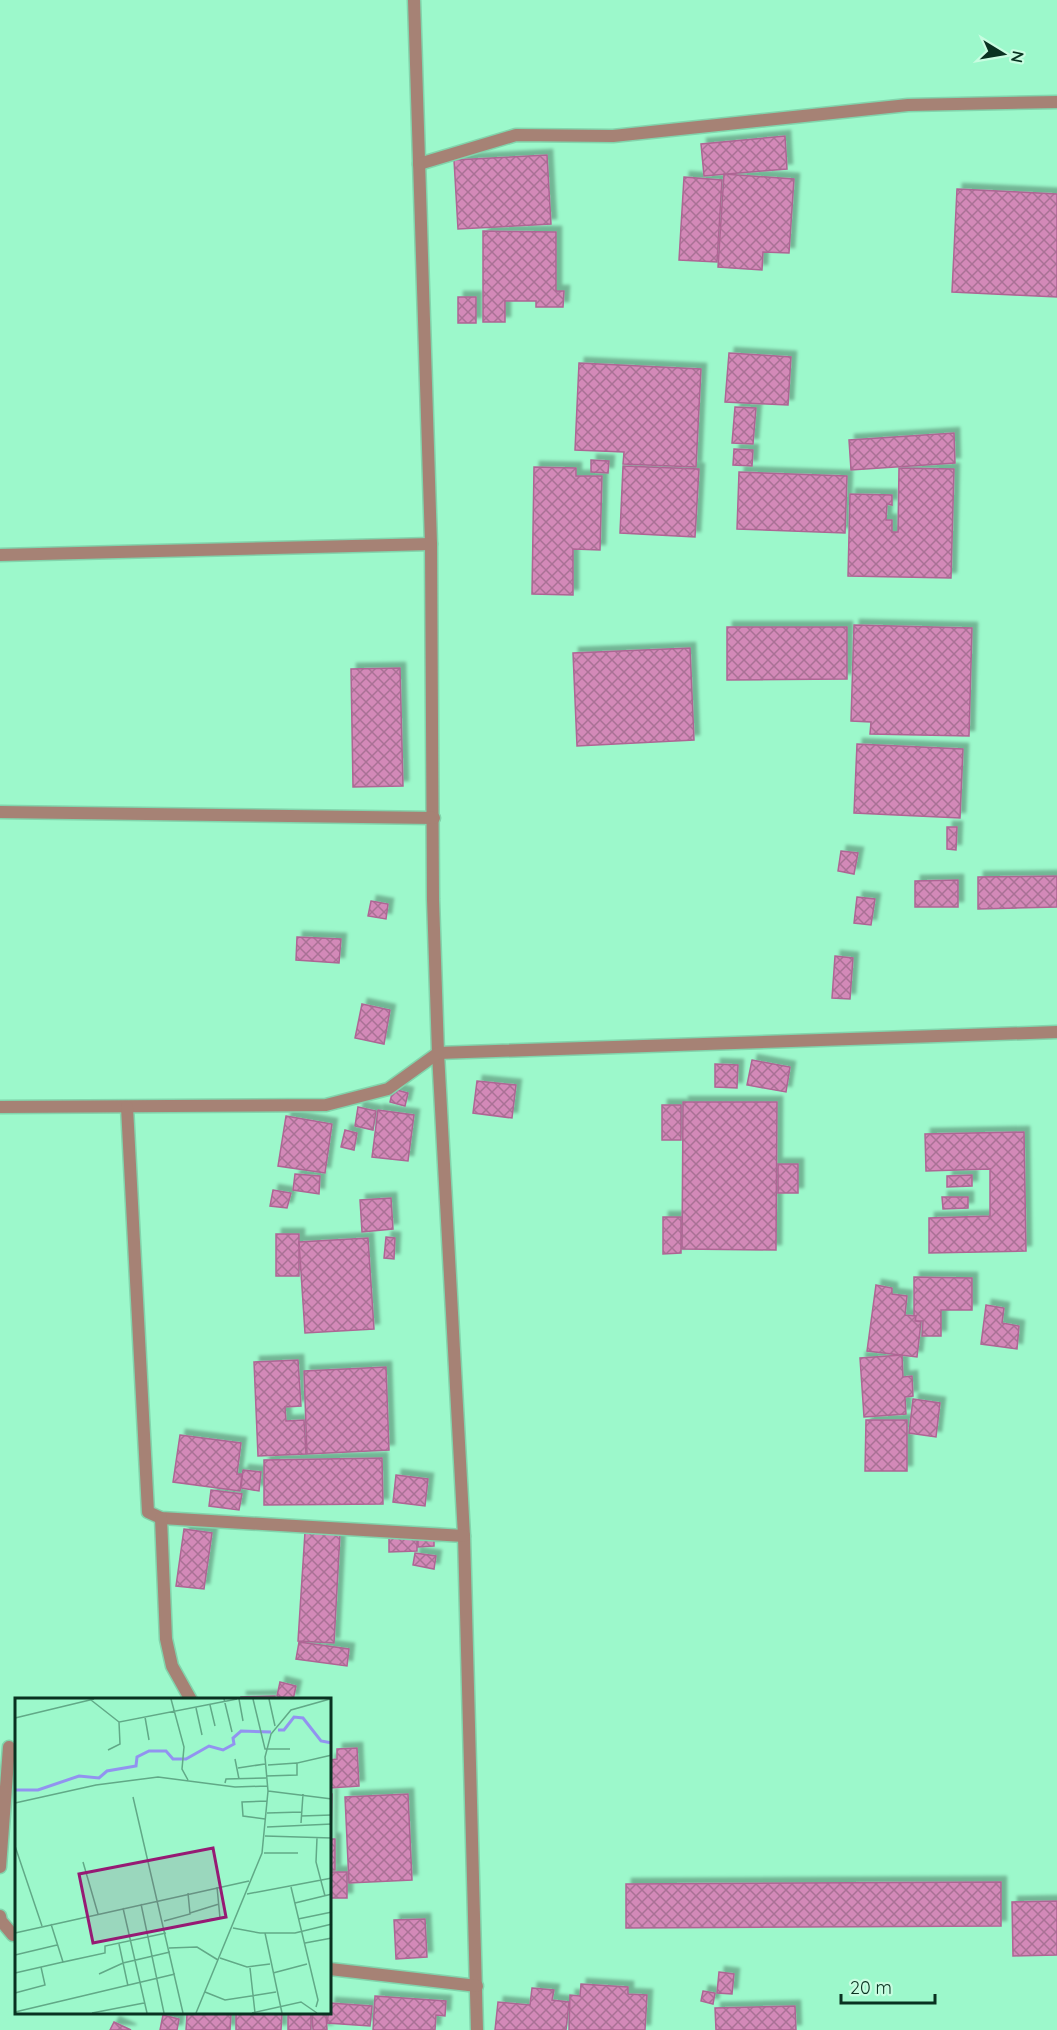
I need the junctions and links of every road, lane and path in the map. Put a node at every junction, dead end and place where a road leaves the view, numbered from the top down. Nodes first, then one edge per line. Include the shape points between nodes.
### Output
1 (414, 0) edge
2 (1057, 102) edge
3 (419, 164) junction
4 (431, 544) junction
5 (0, 555) edge
6 (0, 812) edge
7 (434, 818) junction
8 (1057, 1032) edge
9 (438, 1053) junction
10 (0, 1107) edge
11 (127, 1107) junction
12 (161, 1518) junction
13 (464, 1536) junction
14 (190, 1698) edge
15 (9, 1747) dead end
16 (0, 1867) edge
17 (0, 1916) edge
18 (15, 1935) edge
19 (332, 1969) edge
20 (477, 1986) junction
21 (477, 2030) edge

1 - 3 street
2 - 3 street via 908,105 613,135 516,135
3 - 4 street
4 - 5 street
4 - 7 street
6 - 7 street
7 - 9 street
8 - 9 street
9 - 11 street via 388,1089 326,1106
9 - 13 street
10 - 11 street
11 - 12 street via 146,1496 148,1512
12 - 13 street
12 - 14 street via 165,1639 172,1666
13 - 20 street
15 - 16 street
17 - 18 street
19 - 20 street
20 - 21 street

